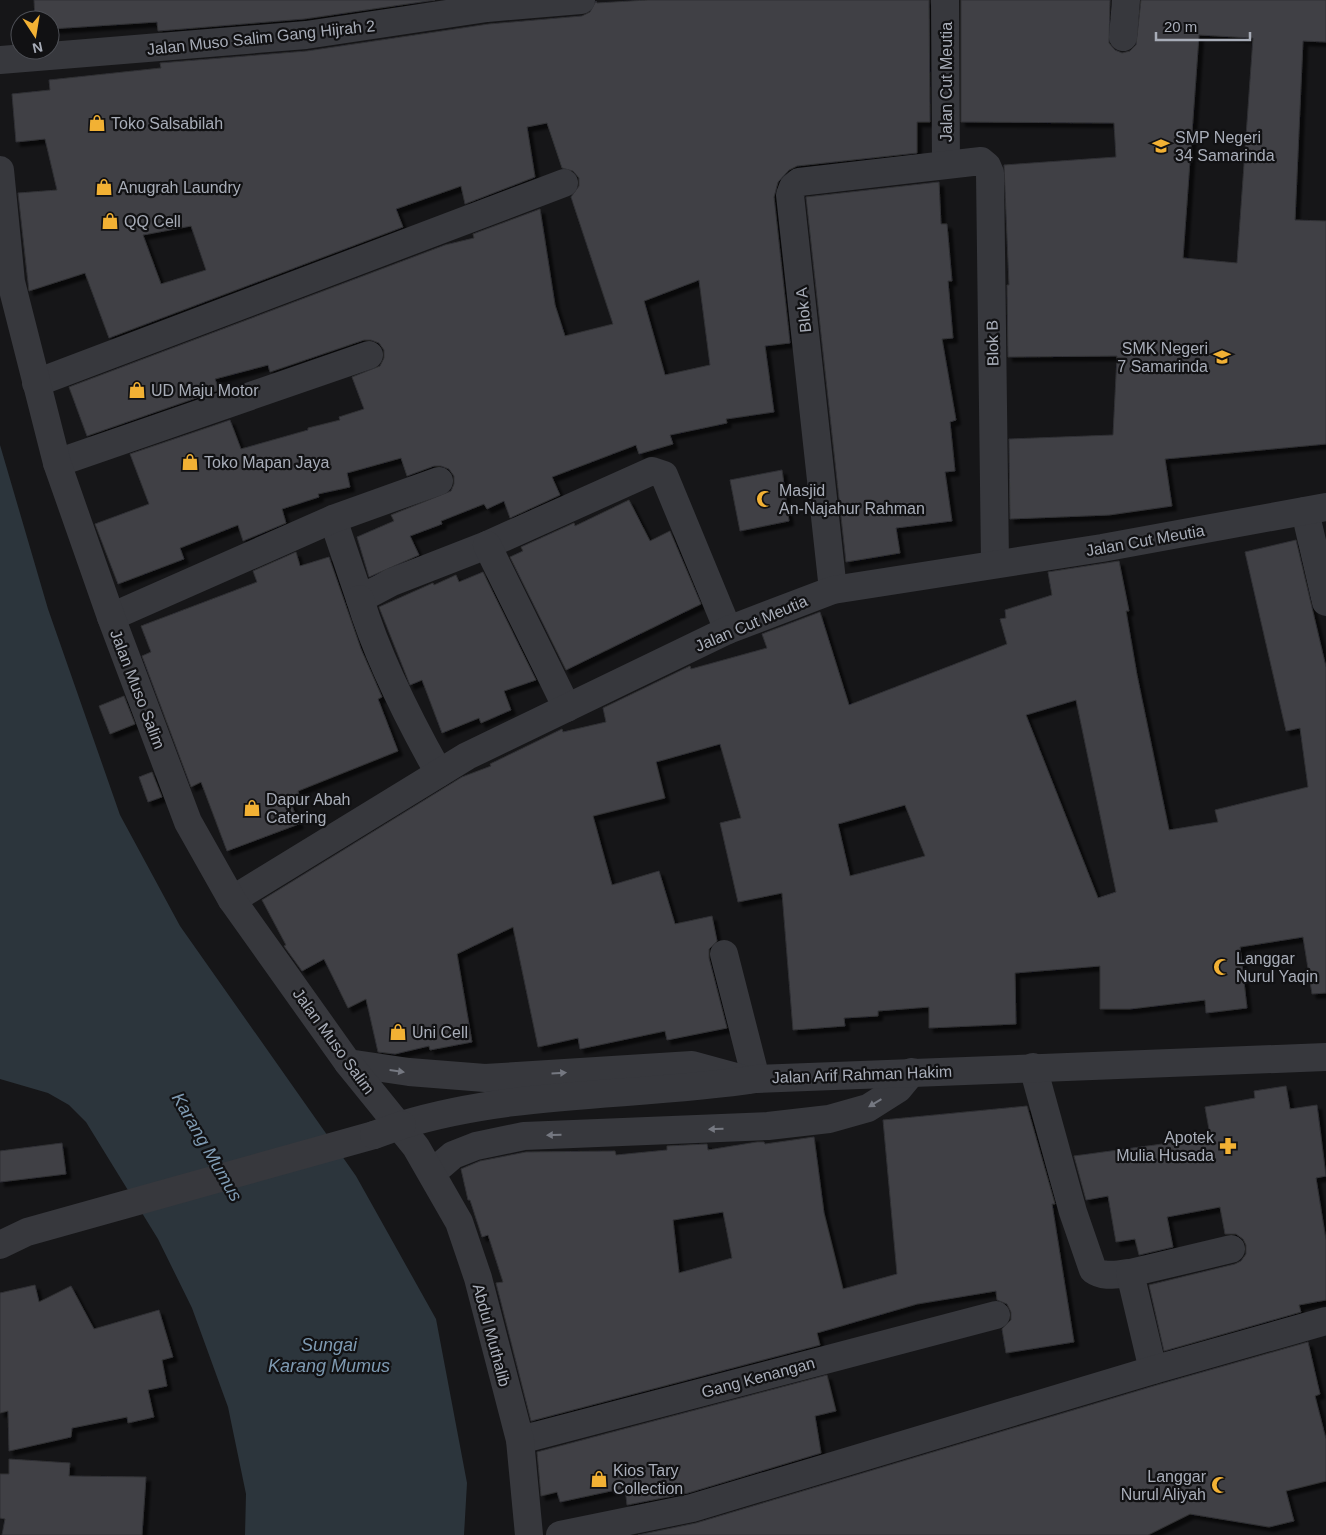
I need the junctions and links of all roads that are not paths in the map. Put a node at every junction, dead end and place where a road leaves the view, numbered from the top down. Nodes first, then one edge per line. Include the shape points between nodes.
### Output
1 (582, 0) edge
2 (945, 0) edge
3 (1126, 0) edge
4 (1123, 37) dead end
5 (0, 60) edge
6 (946, 164) junction
7 (0, 170) edge
8 (564, 183) dead end
9 (369, 355) dead end
10 (36, 383) junction
11 (57, 462) junction
12 (439, 481) dead end
13 (1316, 509) edge
14 (333, 519) junction
15 (487, 545) junction
16 (995, 563) junction
17 (833, 590) junction
18 (360, 599) junction
19 (1326, 602) edge
20 (111, 616) junction
21 (728, 630) junction
22 (567, 708) junction
23 (439, 773) junction
24 (232, 900) junction
25 (724, 954) dead end
26 (1326, 1057) edge
27 (348, 1063) junction
28 (1033, 1067) junction
29 (912, 1072) junction
30 (752, 1080) junction
31 (409, 1136) junction
32 (432, 1173) junction
33 (0, 1245) edge
34 (1230, 1249) dead end
35 (1130, 1273) junction
36 (996, 1315) dead end
37 (1326, 1321) edge
38 (1153, 1370) junction
39 (520, 1440) junction
40 (529, 1535) edge
41 (560, 1535) edge

1 - 5 street, Jalan Muso Salim Gang Hijrah 2 via 487,8 296,36
2 - 6 street, Jalan Cut Meutia
3 - 4 street
6 - 16 street, Blok B via 980,161 988,166 990,173
6 - 17 street, Blok A via 799,182 790,195
7 - 10 street, Jalan Muso Salim via 11,282
8 - 10 street
9 - 11 street
10 - 11 street, Jalan Muso Salim
11 - 20 street, Jalan Muso Salim
12 - 14 street
13 - 16 street, Jalan Cut Meutia via 1102,548
13 - 19 street
14 - 18 street
14 - 20 street
15 - 18 street via 392,582
15 - 21 street via 636,477 652,471 664,475
15 - 22 street
16 - 17 street, Jalan Cut Meutia
17 - 21 street, Jalan Cut Meutia
18 - 23 street via 369,629
20 - 24 street, Jalan Muso Salim via 188,822
21 - 22 street, Jalan Cut Meutia
22 - 23 street, Jalan Cut Meutia
23 - 24 street, Jalan Cut Meutia
24 - 27 street, Jalan Muso Salim
25 - 30 street
26 - 28 street, Jalan Arif Rahman Hakim
27 -> 30 street via 485,1078 692,1065
27 - 31 street, Jalan Muso Salim
28 - 29 street, Jalan Arif Rahman Hakim
28 - 35 street via 1073,1212 1093,1270 1108,1275
29 - 30 street, Jalan Arif Rahman Hakim
29 -> 32 street via 898,1090 868,1108 829,1118 768,1126 524,1136 476,1146 453,1155
30 - 31 street, Jalan Arif Rahman Hakim via 492,1104 442,1113
31 - 32 street, Abdul Muthalib
31 - 33 street, Jalan Arif Rahman Hakim, bridge via 374,1135 27,1232
32 - 39 street, Abdul Muthalib via 459,1222 478,1278
34 - 35 street
35 - 38 street
36 - 39 street, Gang Kenangan
37 - 38 street
38 - 41 street via 692,1508
39 - 40 street, Abdul Muthalib

